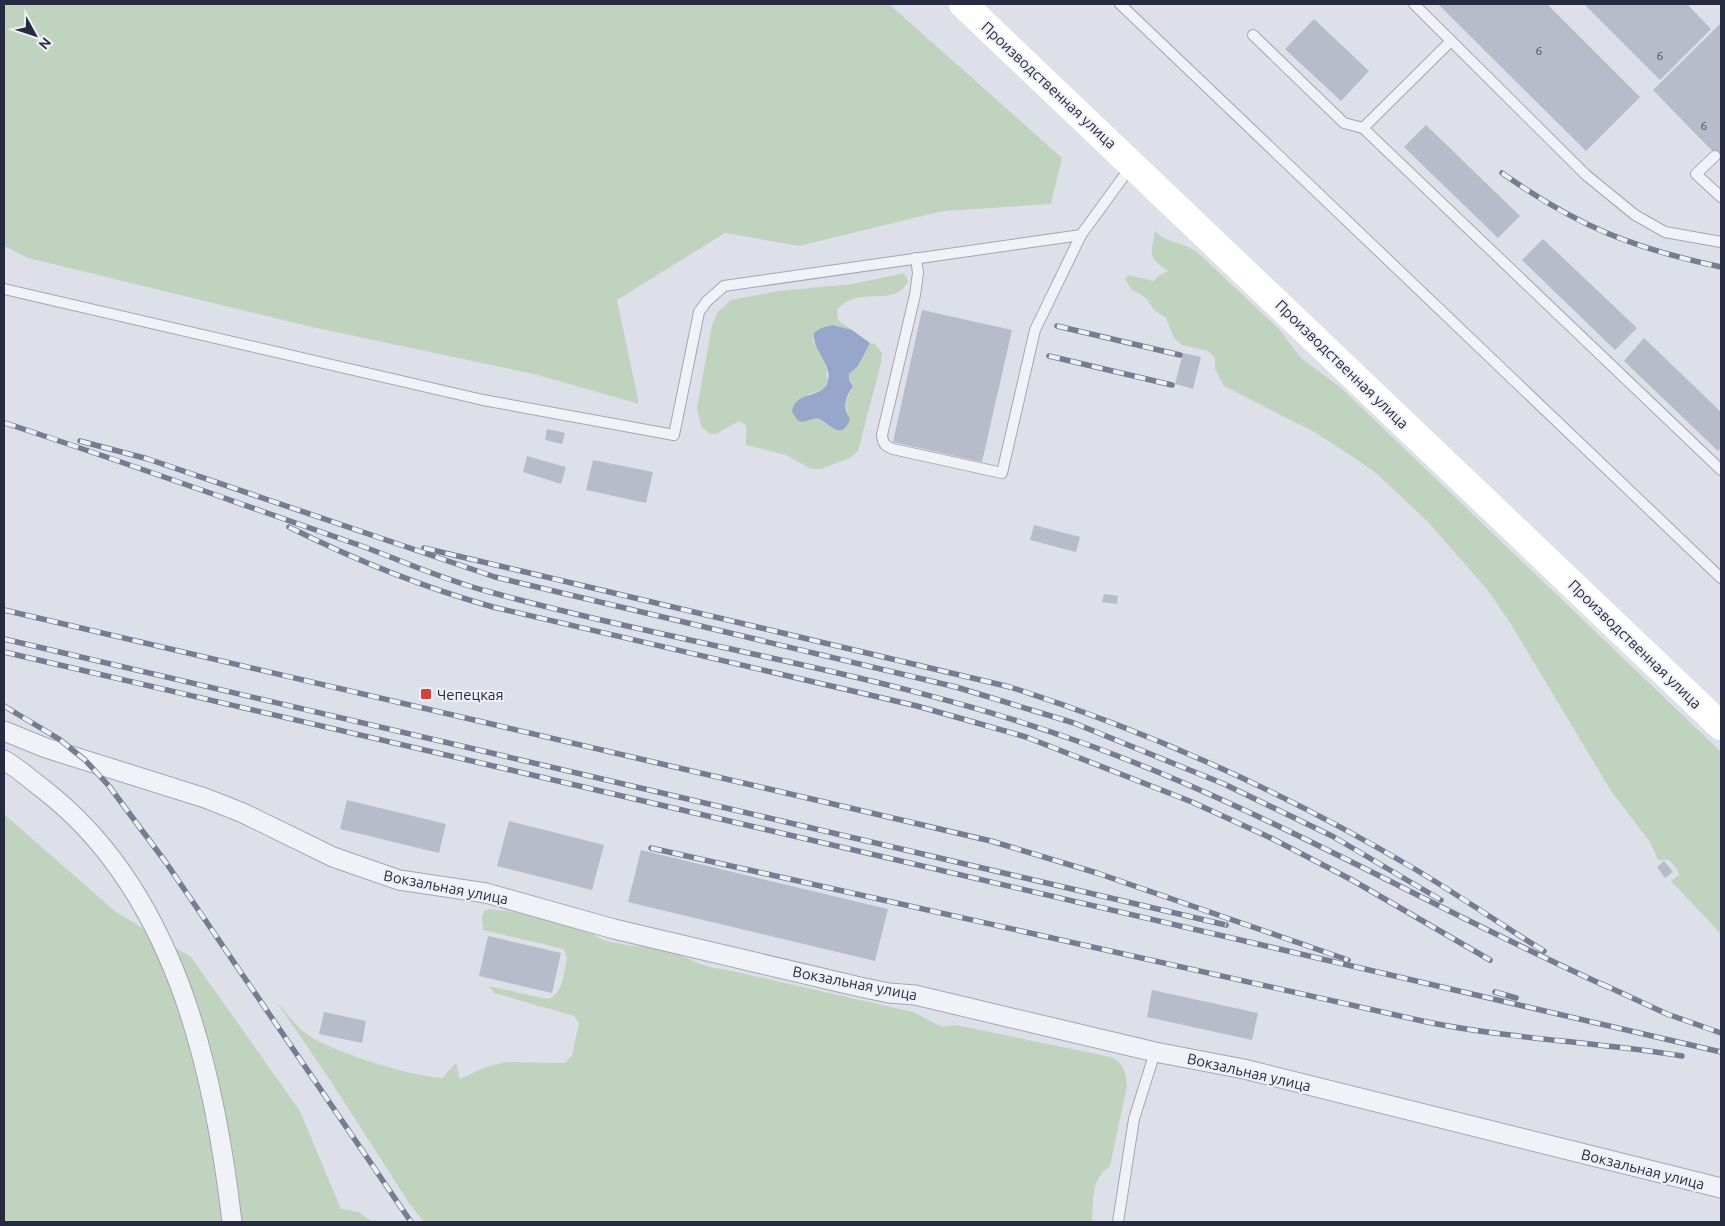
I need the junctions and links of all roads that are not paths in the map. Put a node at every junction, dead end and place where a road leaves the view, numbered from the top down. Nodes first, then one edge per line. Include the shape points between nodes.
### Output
1 (962, 4) edge
2 (1120, 4) edge
3 (1414, 4) edge
4 (1253, 35) dead end
5 (1451, 41) junction
6 (1363, 128) junction
7 (1715, 156) dead end
8 (1132, 164) junction
9 (1721, 197) edge
10 (1081, 235) junction
11 (1721, 242) edge
12 (916, 258) junction
13 (4, 289) edge
14 (1721, 470) edge
15 (1721, 578) edge
16 (1721, 726) edge
17 (4, 731) edge
18 (4, 760) edge
19 (1155, 1052) junction
20 (1721, 1188) edge
21 (232, 1222) edge
22 (1118, 1222) edge

1 - 8 main road, Производственная улица
2 - 15 lane
3 - 5 lane
4 - 6 lane via 1344,123
5 - 6 lane
5 - 11 lane via 1586,175 1635,215 1665,232
6 - 14 lane
7 - 9 lane via 1696,174
8 - 10 lane
8 - 16 main road, Производственная улица
10 - 12 lane
10 - 12 lane via 1031,341 1002,472 886,447 883,442 915,295
12 - 13 lane via 724,286 699,312 674,435 483,400
17 - 19 street, Вокзальная улица via 46,748 206,798 334,857 399,880 486,893 614,929 794,972 956,1004
18 - 21 street via 59,801 92,834 147,913 177,973 218,1127
19 - 20 street, Вокзальная улица via 1244,1068
19 - 22 lane via 1134,1119

